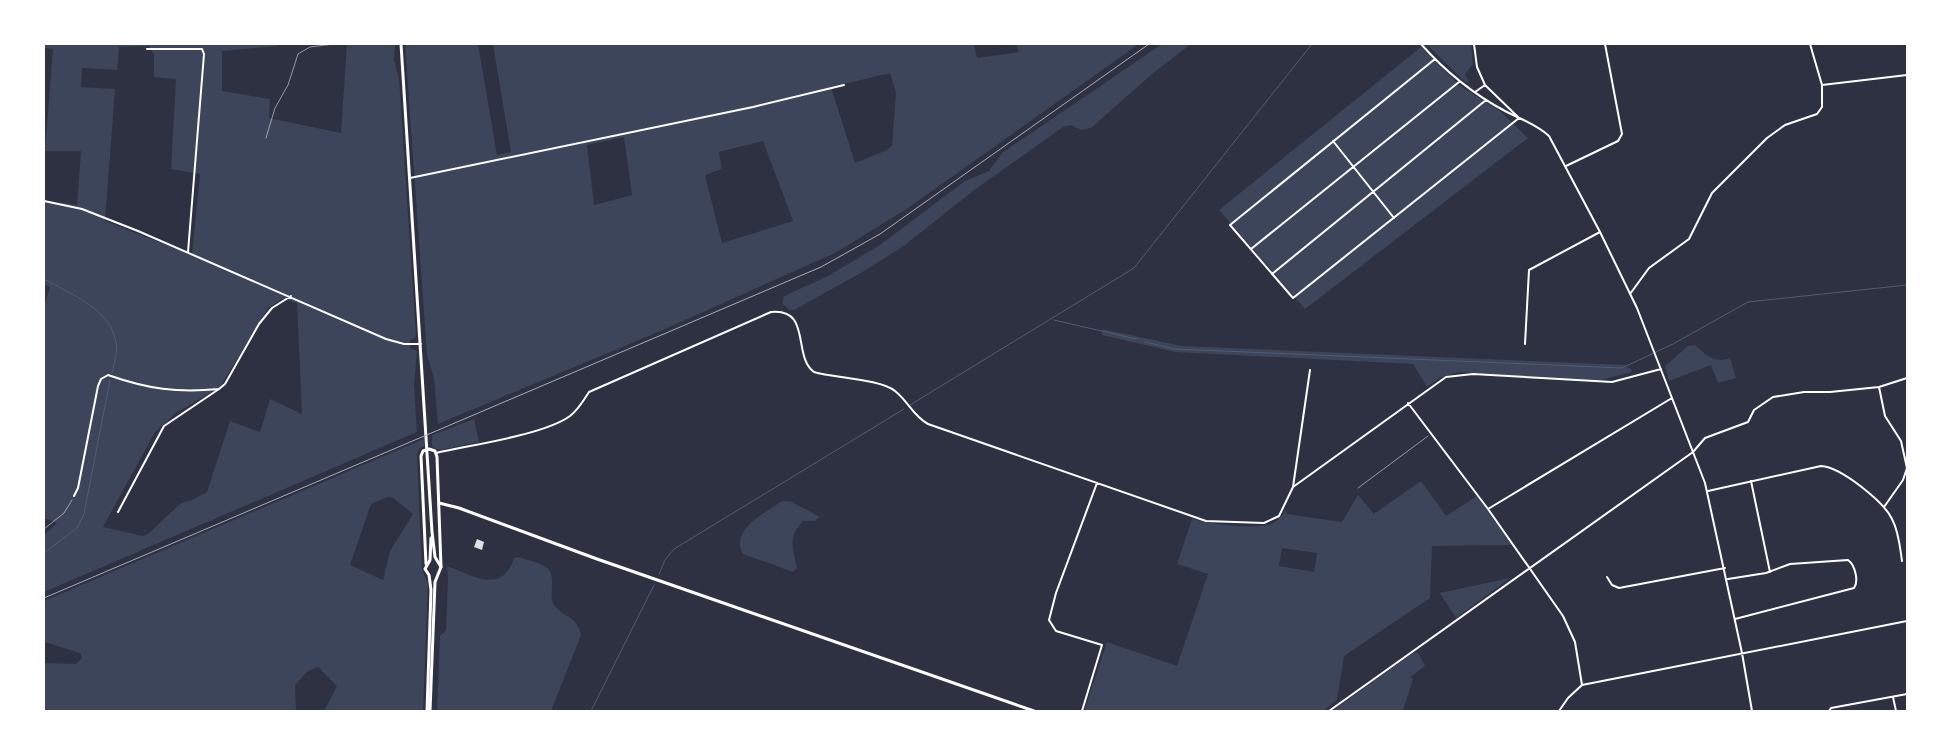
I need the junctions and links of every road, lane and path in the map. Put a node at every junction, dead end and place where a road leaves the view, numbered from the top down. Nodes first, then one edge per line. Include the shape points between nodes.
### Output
1 (334, 44) edge
2 (401, 44) edge
3 (1421, 44) edge
4 (1474, 44) edge
5 (1605, 44) edge
6 (1810, 44) edge
7 (147, 50) dead end
8 (1435, 59) junction
9 (1907, 75) edge
10 (1459, 82) junction
11 (1484, 84) junction
12 (844, 85) dead end
13 (1822, 85) junction
14 (1475, 92) junction
15 (1486, 100) junction
16 (1519, 118) junction
17 (266, 138) dead end
18 (1333, 141) junction
19 (1566, 166) junction
20 (1354, 167) junction
21 (410, 178) junction
22 (1374, 192) junction
23 (44, 201) edge
24 (1394, 218) junction
25 (1600, 232) junction
26 (1250, 250) junction
27 (188, 252) junction
28 (1272, 274) junction
29 (1630, 294) junction
30 (291, 296) junction
31 (421, 344) junction
32 (1525, 344) dead end
33 (1661, 369) junction
34 (1310, 370) dead end
35 (1907, 378) edge
36 (1879, 386) junction
37 (219, 389) junction
38 (1672, 398) junction
39 (1408, 403) junction
40 (1431, 434) junction
41 (1693, 452) junction
42 (436, 453) junction
43 (1907, 468) edge
44 (1751, 481) junction
45 (1097, 483) junction
46 (1293, 487) junction
47 (1358, 488) dead end
48 (1708, 491) junction
49 (74, 496) joint
50 (439, 503) junction
51 (1884, 507) junction
52 (1488, 509) junction
53 (118, 512) dead end
54 (44, 529) edge
55 (432, 532) junction
56 (430, 560) junction
57 (437, 561) junction
58 (1902, 561) dead end
59 (426, 564) junction
60 (441, 567) junction
61 (1530, 568) junction
62 (1725, 568) junction
63 (1770, 572) junction
64 (430, 575) junction
65 (437, 575) junction
66 (1607, 577) dead end
67 (1727, 579) junction
68 (1735, 619) junction
69 (1907, 621) edge
70 (1742, 653) junction
71 (1582, 685) junction
72 (1907, 694) edge
73 (1894, 697) junction
74 (429, 711) edge
75 (1034, 711) edge
76 (1082, 711) edge
77 (1329, 711) edge
78 (1559, 711) edge
79 (1752, 711) edge
80 (1829, 711) edge
81 (1896, 711) edge

1 - 17 path via 310,47 298,54
2 - 21 main road
3 - 8 street
4 - 11 street via 1477,67
5 - 19 street via 1622,134 1618,141
6 - 13 street
7 - 27 street via 202,49 204,54
8 - 10 street
8 - 18 street
9 - 13 street
10 - 14 street
10 - 20 street
11 - 14 street
11 - 16 street
12 - 21 street
13 - 29 street via 1822,107 1817,114 1785,125 1767,138 1712,193 1688,239 1649,268
14 - 15 street
15 - 16 street
15 - 22 street
16 - 19 street via 1549,136
16 - 24 street
18 - 20 street
18 - 26 street via 1230,225
19 - 25 street
20 - 22 street
20 - 26 street
21 - 31 main road
22 - 24 street
22 - 28 street
23 - 27 street via 82,209
24 - 28 street via 1293,298
25 - 29 street
25 - 32 street via 1529,270
26 - 28 street
27 - 30 street
29 - 33 street
30 - 31 street via 386,339
30 - 37 street via 272,308 259,324
31 - 55 main road
33 - 38 street
33 - 39 street via 1612,382 1459,374 1441,380
34 - 46 street
35 - 36 street
36 - 41 street via 1785,394 1767,400 1754,410 1745,424 1705,438
36 - 43 street via 1885,416 1901,441
37 - 49 street via 151,388 108,375 104,377 98,386
37 - 53 street via 164,426
38 - 41 street
38 - 52 street
39 - 40 street
39 - 46 street
40 - 47 path
40 - 52 street
41 - 48 street
41 - 61 street
42 - 45 street via 529,432 566,418 589,392 778,312 790,316 797,324 806,364 814,372 888,388 914,415 928,424
42 - 50 main road
42 - 59 main road via 426,450 421,456
43 - 51 street via 1903,480
44 - 48 street
44 - 51 street via 1826,466 1862,488
44 - 63 street
45 - 46 street via 1217,523 1276,520
45 - 76 street via 1049,620 1056,631 1102,645
48 - 62 street
49 - 54 path via 64,513
50 - 60 main road
50 - 75 main road
51 - 58 street via 1893,522
52 - 61 street
55 - 56 main road
55 - 57 main road
56 - 57 main road
56 - 59 main road
57 - 60 main road
59 - 64 main road
60 - 65 main road
61 - 71 street via 1569,626
61 - 77 street
62 - 66 street via 1619,588 1612,585
62 - 67 street
63 - 67 street
63 - 68 street via 1790,564 1848,560 1854,568 1857,583 1854,588
64 - 65 main road
64 - 74 main road
65 - 74 main road
67 - 68 street
68 - 70 street
69 - 70 street
70 - 71 street
70 - 79 street
71 - 78 street
72 - 73 street
73 - 80 street via 1831,708
73 - 81 street

